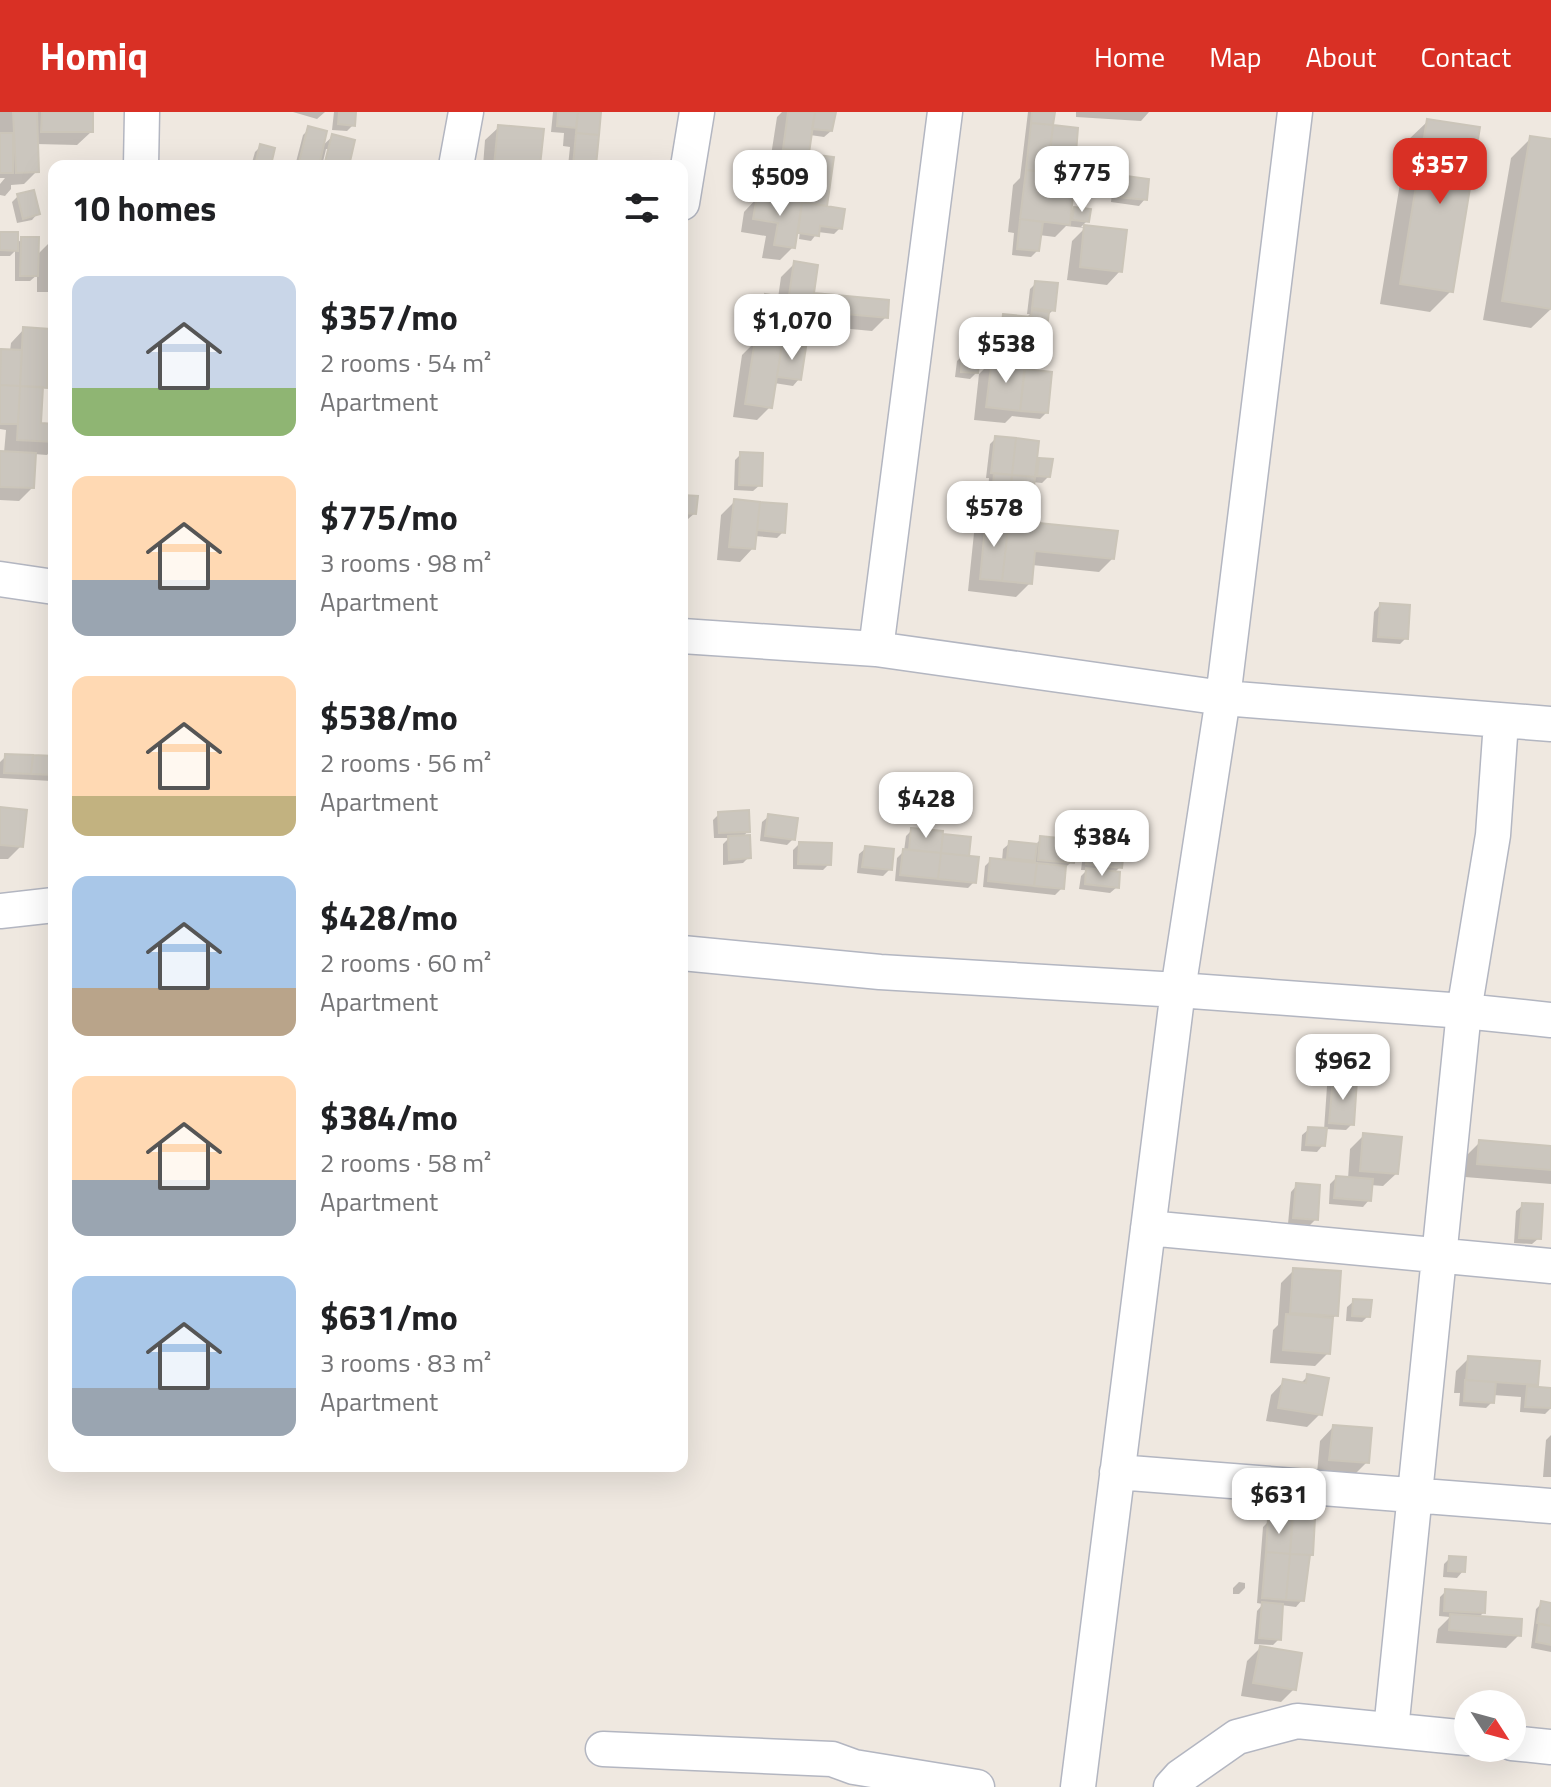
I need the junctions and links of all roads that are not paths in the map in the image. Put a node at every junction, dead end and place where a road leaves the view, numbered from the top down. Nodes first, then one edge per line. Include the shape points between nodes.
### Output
1 (142, 112) edge
2 (466, 112) edge
3 (697, 112) edge
4 (945, 112) edge
5 (1295, 112) edge
6 (141, 160) edge
7 (457, 160) edge
8 (688, 167) edge
9 (0, 579) edge
10 (48, 586) edge
11 (688, 636) edge
12 (876, 649) junction
13 (1223, 698) junction
14 (1501, 722) junction
15 (1551, 724) edge
16 (48, 906) edge
17 (0, 911) edge
18 (688, 954) edge
19 (1178, 990) junction
20 (1464, 1011) junction
21 (1551, 1020) edge
22 (1148, 1228) junction
23 (1439, 1255) junction
24 (1551, 1266) edge
25 (1117, 1472) junction
26 (1414, 1495) junction
27 (1551, 1506) edge
28 (1391, 1730) junction
29 (1454, 1737) edge
30 (1526, 1744) edge
31 (1551, 1747) edge
32 (603, 1749) dead end
33 (977, 1787) edge
34 (1078, 1787) edge
35 (1171, 1787) edge

1 - 6 street
2 - 7 street
3 - 8 street
4 - 12 street
5 - 13 street
9 - 10 street
11 - 12 street
12 - 13 street
13 - 14 street
13 - 19 street
14 - 15 street
14 - 20 street via 1493,835
16 - 17 street
18 - 19 street via 880,972
19 - 20 street
19 - 22 street
20 - 21 street
20 - 23 street
22 - 23 street
22 - 25 street
23 - 24 street
23 - 26 street
25 - 26 street
25 - 34 street
26 - 27 street
26 - 28 street
28 - 29 street
28 - 35 street via 1297,1721 1237,1737
30 - 31 street
32 - 33 street via 832,1759

